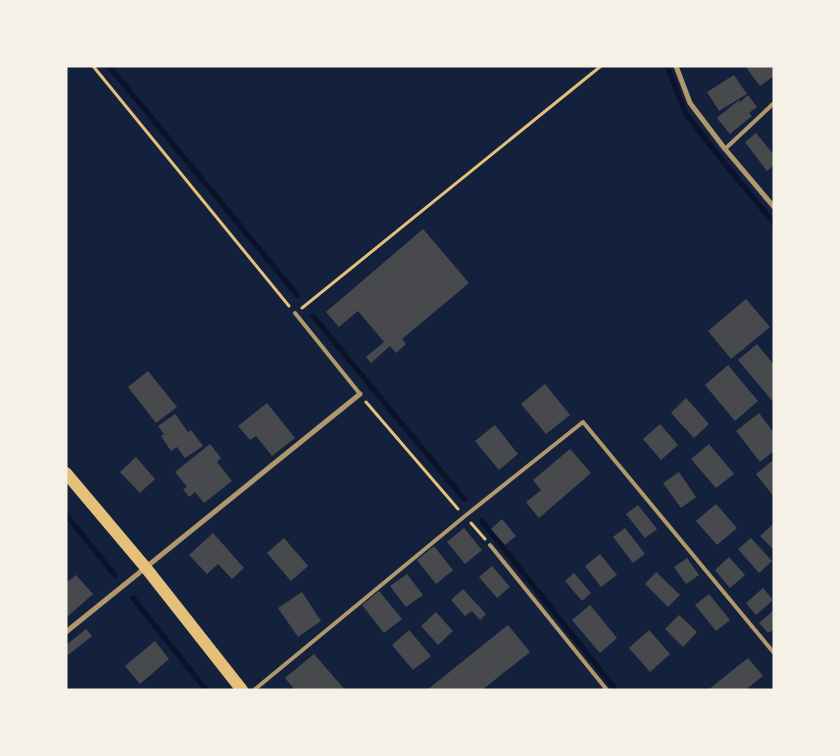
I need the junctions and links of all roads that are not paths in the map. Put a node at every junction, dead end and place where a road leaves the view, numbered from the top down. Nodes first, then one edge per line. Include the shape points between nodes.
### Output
1 (676, 66) edge
2 (774, 103) edge
3 (725, 150) junction
4 (774, 207) edge
5 (295, 313) road end
6 (360, 394) joint
7 (66, 472) edge
8 (490, 545) road end
9 (146, 568) junction
10 (66, 632) edge
11 (774, 653) edge
12 (242, 690) edge
13 (254, 690) edge
14 (607, 690) edge

1 - 3 street via 690,103
2 - 3 lane
3 - 4 street
5 - 6 lane
6 - 9 street
7 - 9 main road
8 - 14 lane
9 - 10 street
9 - 12 main road
11 - 13 lane via 583,422

